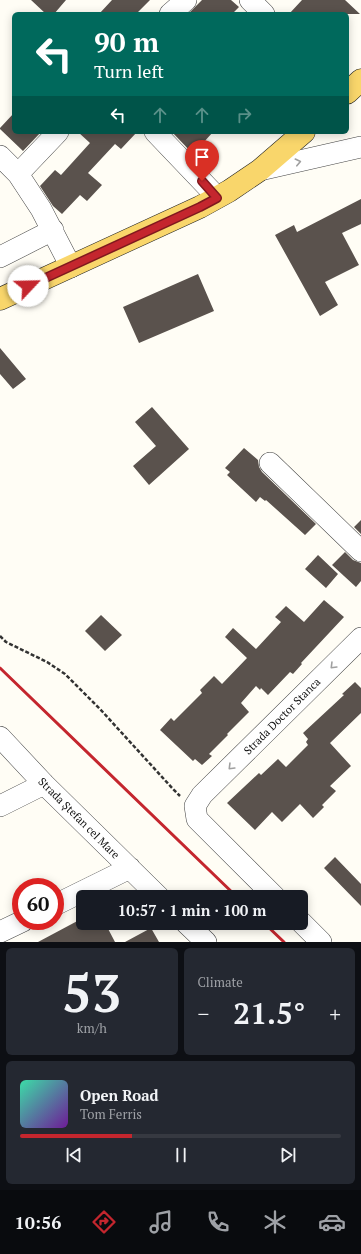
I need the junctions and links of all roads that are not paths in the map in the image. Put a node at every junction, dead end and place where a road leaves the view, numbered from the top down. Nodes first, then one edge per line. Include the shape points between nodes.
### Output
1 (186, 0) edge
2 (250, 0) edge
3 (172, 12) edge
4 (262, 12) edge
5 (361, 80) edge
6 (349, 91) edge
7 (56, 134) edge
8 (157, 134) edge
9 (302, 134) edge
10 (361, 148) edge
11 (0, 156) edge
12 (260, 170) junction
13 (18, 174) junction
14 (217, 198) junction
15 (53, 230) junction
16 (0, 257) edge
17 (71, 267) junction
18 (0, 299) edge
19 (270, 463) dead end
20 (361, 552) edge
21 (361, 638) edge
22 (0, 737) edge
23 (44, 784) junction
24 (0, 806) edge
25 (130, 868) junction
26 (153, 890) edge
27 (268, 890) edge
28 (64, 901) edge
29 (12, 926) edge
30 (308, 929) edge
31 (193, 930) edge
32 (0, 932) edge
33 (206, 942) edge
34 (321, 942) edge

1 - 3 street
2 - 4 street
5 - 6 main road
7 - 13 street
8 - 14 street
9 - 12 main road
12 -> 10 street
11 - 13 street
12 - 14 main road
13 - 15 street
14 - 17 main road
15 - 16 street
15 - 17 street
17 - 18 main road
19 - 20 street
21 -> 27 street, Strada Doctor Stanca via 199,800 197,819
22 - 23 street, Strada Ștefan cel Mare
23 - 24 street
23 - 25 street, Strada Ștefan cel Mare
25 - 26 street, Strada Ștefan cel Mare
25 - 28 street
29 - 32 street
30 - 34 street
31 - 33 street

